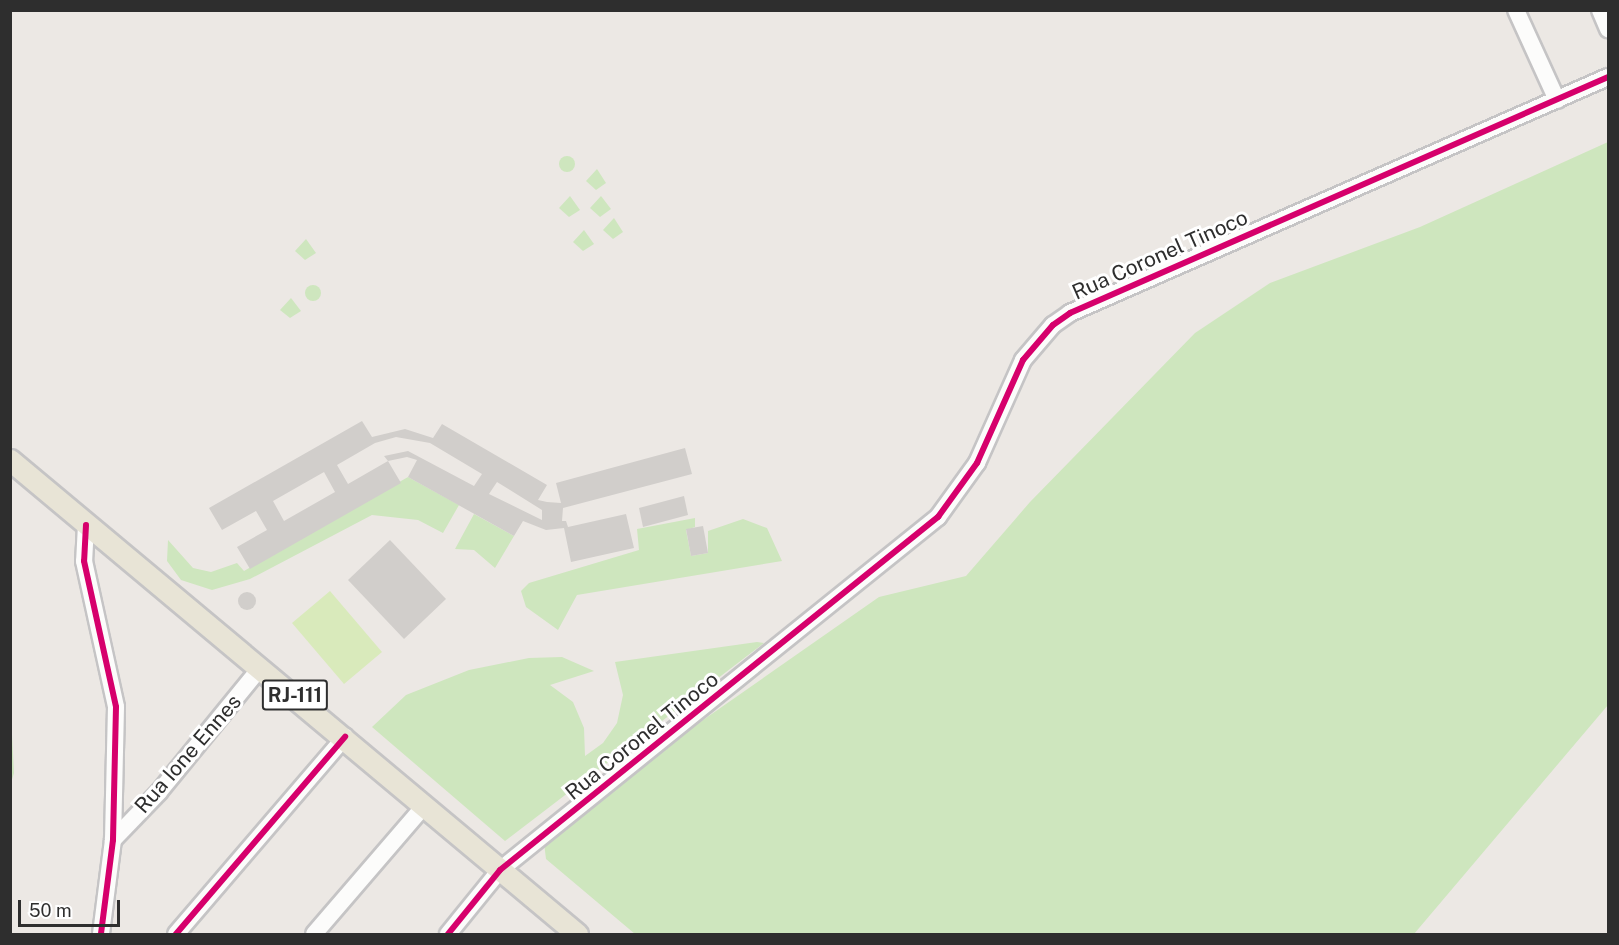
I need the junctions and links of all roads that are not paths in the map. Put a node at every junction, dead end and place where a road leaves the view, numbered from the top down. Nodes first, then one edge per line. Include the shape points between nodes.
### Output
1 (1516, 10) edge
2 (1600, 10) edge
3 (1608, 28) edge
4 (1608, 77) edge
5 (1557, 100) junction
6 (10, 460) edge
7 (86, 525) junction
8 (261, 667) junction
9 (345, 737) junction
10 (425, 805) junction
11 (113, 840) junction
12 (500, 870) junction
13 (101, 934) edge
14 (176, 934) edge
15 (314, 934) edge
16 (448, 934) edge
17 (578, 934) edge

1 - 5 street
2 - 3 street
4 - 5 street, Rua Coronel Tinoco
5 - 12 street, Rua Coronel Tinoco via 1070,313 1023,360 977,463 938,517
6 - 7 main road, RJ-111
7 - 8 main road, RJ-111
7 - 11 street via 84,561 116,708
8 - 9 main road, RJ-111
8 - 11 street, Rua Ione Ennes via 159,792
9 - 10 main road, RJ-111
9 - 14 street
10 - 12 main road, RJ-111
10 - 15 street
11 - 13 street
12 - 16 street, Rua Coronel Tinoco
12 - 17 main road, RJ-111

